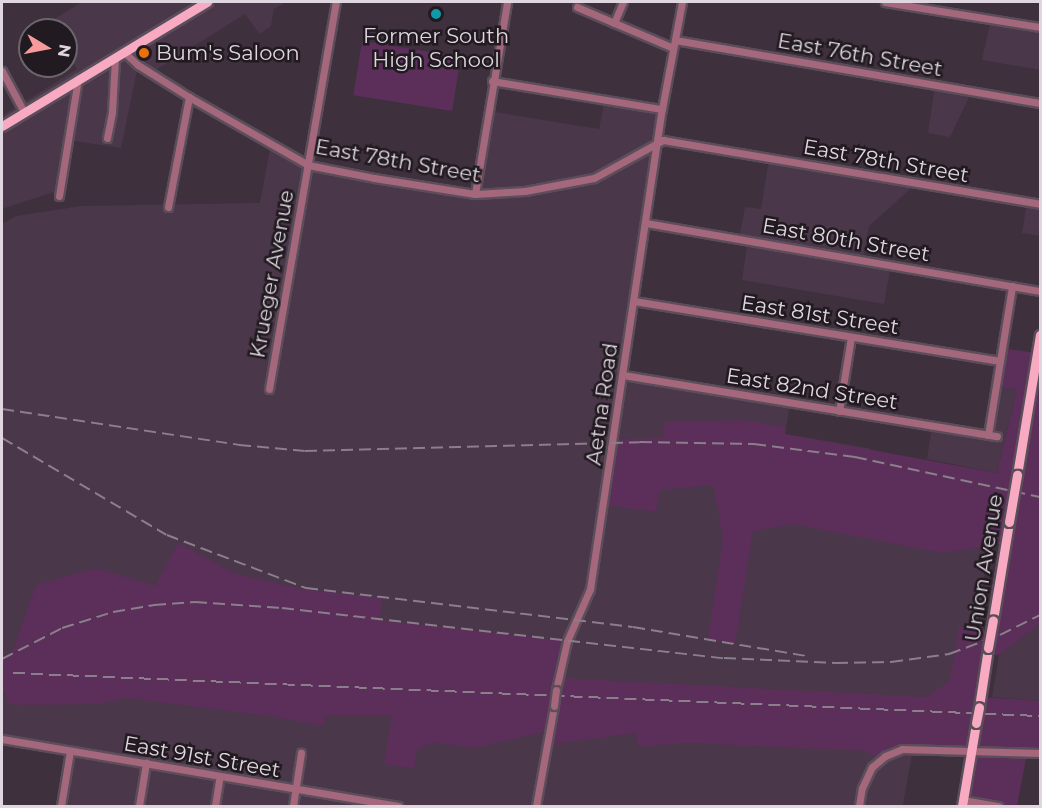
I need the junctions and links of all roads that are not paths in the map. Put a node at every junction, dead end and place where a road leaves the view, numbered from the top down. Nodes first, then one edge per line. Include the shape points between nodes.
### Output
1 (336, 2) edge
2 (507, 2) edge
3 (623, 2) edge
4 (682, 2) edge
5 (885, 2) edge
6 (201, 3) edge
7 (577, 7) dead end
8 (614, 23) junction
9 (1041, 27) edge
10 (674, 44) junction
11 (124, 52) junction
12 (115, 58) junction
13 (2, 72) edge
14 (78, 79) junction
15 (492, 81) junction
16 (189, 97) junction
17 (1041, 103) edge
18 (662, 109) junction
19 (24, 111) junction
20 (2, 126) edge
21 (107, 138) dead end
22 (657, 144) junction
23 (308, 165) junction
24 (475, 195) junction
25 (58, 196) dead end
26 (1041, 204) edge
27 (168, 207) dead end
28 (646, 223) junction
29 (1012, 286) junction
30 (1041, 291) edge
31 (634, 302) junction
32 (1041, 335) edge
33 (851, 337) junction
34 (1000, 361) junction
35 (622, 375) junction
36 (269, 389) dead end
37 (839, 411) junction
38 (988, 435) junction
39 (997, 436) dead end
40 (2, 739) edge
41 (972, 750) junction
42 (70, 751) junction
43 (301, 753) dead end
44 (1041, 753) edge
45 (146, 764) junction
46 (220, 777) junction
47 (295, 790) junction
48 (963, 803) edge
49 (61, 807) edge
50 (139, 807) edge
51 (215, 807) edge
52 (292, 807) edge
53 (398, 807) edge
54 (536, 807) edge
55 (859, 807) edge
56 (998, 807) edge

1 - 23 street, Krueger Avenue
2 - 15 street
3 - 8 street
4 - 10 street, Aetna Road
5 - 9 street
6 - 11 main road
7 - 8 street, East 76th Street
8 - 10 street, East 76th Street
10 - 17 street, East 76th Street
10 - 18 street, Aetna Road
11 - 12 main road
11 - 16 street, East 78th Street
12 - 14 main road
12 - 21 street
13 - 19 street
14 - 19 main road
14 - 25 street
15 - 18 street
15 - 24 street
16 - 23 street, East 78th Street
16 - 27 street
18 - 22 street, Aetna Road
19 - 20 main road
22 - 24 street, East 78th Street via 585,181
22 - 26 street, East 78th Street via 663,140
22 - 28 street, Aetna Road
23 - 24 street, East 78th Street
23 - 36 street, Krueger Avenue
28 - 29 street, East 80th Street
28 - 31 street, Aetna Road
29 - 30 street, East 80th Street
29 - 34 street
31 - 33 street, East 81st Street
31 - 35 street, Aetna Road
32 - 41 main road, Union Avenue, bridge
33 - 34 street, East 81st Street
33 - 37 street
34 - 38 street
35 - 37 street, East 82nd Street
35 - 54 street, Aetna Road, bridge via 590,589 567,641
37 - 38 street, East 82nd Street
38 - 39 street, East 82nd Street
40 - 42 street, East 91st Street
41 - 44 street
41 - 48 main road, Union Avenue
41 - 55 street via 902,749 885,756 872,767 862,788
42 - 45 street, East 91st Street
42 - 49 street
43 - 47 street
45 - 46 street, East 91st Street
45 - 50 street
46 - 47 street, East 91st Street
46 - 51 street
47 - 52 street
47 - 53 street, East 91st Street
48 - 56 street

